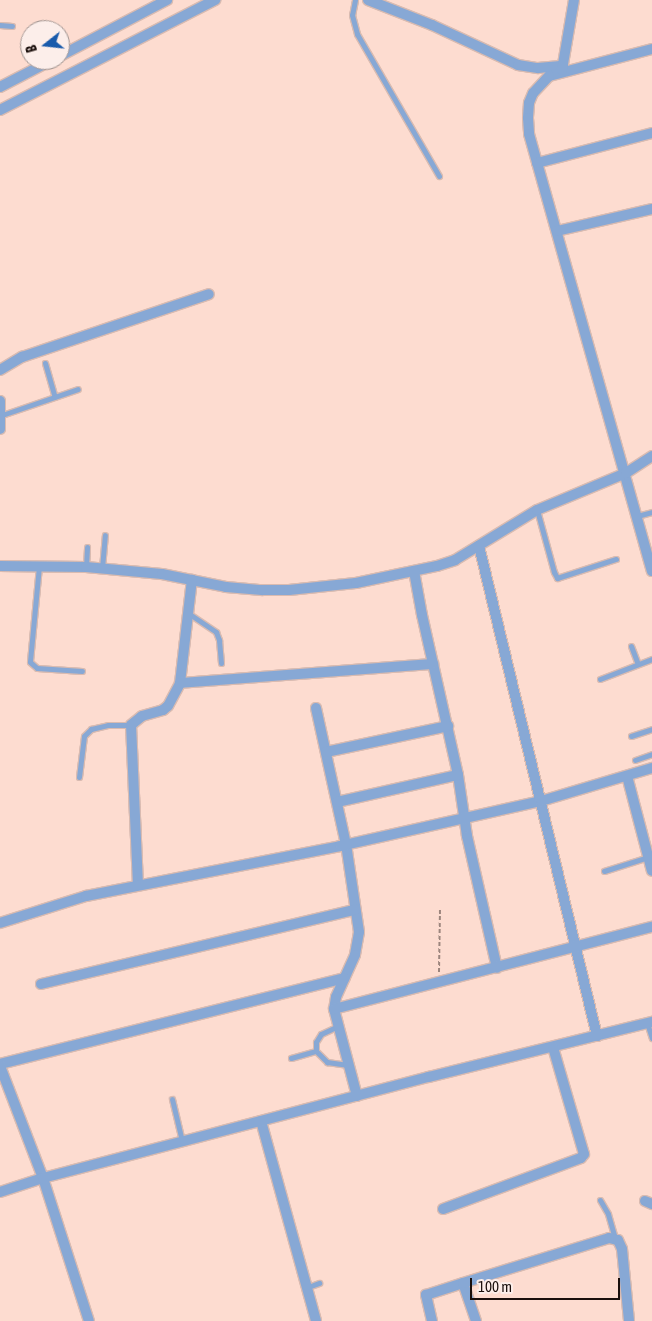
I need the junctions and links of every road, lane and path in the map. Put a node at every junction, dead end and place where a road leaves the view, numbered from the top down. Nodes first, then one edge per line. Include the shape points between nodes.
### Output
1 (167, 0) edge
2 (215, 0) edge
3 (354, 0) edge
4 (368, 0) edge
5 (574, 0) edge
6 (0, 25) edge
7 (12, 26) dead end
8 (652, 50) edge
9 (70, 51) edge
10 (563, 68) junction
11 (33, 70) edge
12 (0, 87) edge
13 (0, 110) edge
14 (652, 133) edge
15 (537, 163) junction
16 (439, 176) dead end
17 (652, 209) edge
18 (557, 231) junction
19 (209, 294) dead end
20 (46, 363) dead end
21 (0, 370) edge
22 (78, 389) dead end
23 (55, 397) junction
24 (0, 401) edge
25 (2, 415) junction
26 (0, 429) edge
27 (652, 456) edge
28 (626, 473) junction
29 (538, 510) junction
30 (652, 512) edge
31 (637, 516) junction
32 (105, 535) dead end
33 (479, 546) junction
34 (87, 547) dead end
35 (616, 559) dead end
36 (0, 566) edge
37 (39, 566) junction
38 (86, 567) junction
39 (102, 569) junction
40 (414, 571) junction
41 (652, 571) edge
42 (192, 580) junction
43 (188, 613) junction
44 (631, 646) dead end
45 (652, 659) edge
46 (221, 663) dead end
47 (433, 664) junction
48 (638, 664) junction
49 (82, 671) dead end
50 (600, 679) dead end
51 (180, 683) junction
52 (316, 708) dead end
53 (132, 726) junction
54 (448, 726) junction
55 (652, 729) edge
56 (631, 736) dead end
57 (326, 752) junction
58 (652, 754) edge
59 (635, 760) dead end
60 (652, 768) edge
61 (458, 775) junction
62 (627, 776) junction
63 (79, 777) dead end
64 (541, 801) junction
65 (337, 802) junction
66 (464, 818) junction
67 (346, 844) junction
68 (648, 857) junction
69 (604, 870) dead end
70 (652, 871) edge
71 (138, 885) junction
72 (356, 910) junction
73 (440, 910) dead end
74 (0, 923) edge
75 (652, 927) edge
76 (575, 948) junction
77 (497, 968) junction
78 (344, 978) junction
79 (439, 982) junction
80 (41, 984) dead end
81 (334, 1009) junction
82 (650, 1023) edge
83 (338, 1026) junction
84 (597, 1036) junction
85 (652, 1038) edge
86 (553, 1047) junction
87 (316, 1051) junction
88 (291, 1058) dead end
89 (0, 1065) edge
90 (349, 1065) junction
91 (357, 1096) junction
92 (172, 1100) dead end
93 (262, 1121) junction
94 (182, 1142) junction
95 (43, 1178) junction
96 (0, 1192) edge
97 (600, 1200) dead end
98 (443, 1209) dead end
99 (615, 1239) junction
100 (320, 1283) dead end
101 (463, 1283) junction
102 (308, 1287) junction
103 (89, 1321) edge
104 (316, 1321) edge
105 (432, 1321) edge
106 (476, 1321) edge
107 (629, 1321) edge

1 - 9 street
2 - 13 street
3 - 16 lane via 352,15 357,34
4 - 10 street via 432,25 518,65
5 - 10 street
6 - 7 lane
8 - 10 street
10 - 15 street via 541,83 529,103 529,134
11 - 12 street
14 - 15 street
15 - 18 street
17 - 18 street
18 - 28 street
19 - 21 street via 22,357
20 - 23 lane
22 - 23 lane
23 - 25 lane
24 - 25 street
25 - 26 street
27 - 28 street
28 - 29 street
28 - 31 street
29 - 33 street
29 - 35 lane via 557,578
30 - 31 lane
31 - 41 street
32 - 39 lane
33 - 40 street via 456,560
33 - 64 street
34 - 38 lane
36 - 37 street
37 - 38 street
37 - 49 lane via 30,662 37,668
38 - 39 street
39 - 42 street
40 - 42 street via 356,583 288,590
40 - 47 street
42 - 43 street
43 - 46 lane via 216,632
43 - 51 street
44 - 48 lane
45 - 48 lane
47 - 51 street
47 - 54 street
48 - 50 lane
51 - 53 street via 164,710 142,716
52 - 57 street
53 - 63 lane via 108,725 91,729 84,736
53 - 71 street
54 - 57 street
54 - 61 street
55 - 56 lane
57 - 65 street
58 - 59 lane
60 - 62 street
61 - 65 street
61 - 66 street
62 - 64 street
62 - 68 street
64 - 66 street
64 - 76 street
65 - 67 street
66 - 67 street
66 - 77 street
67 - 71 street
67 - 72 street
68 - 69 lane
68 - 70 street
71 - 74 street via 86,896
72 - 78 street via 359,932 355,955
72 - 80 street
73 - 79 path
75 - 76 street
76 - 77 street
76 - 84 street
77 - 79 street
78 - 81 street
78 - 89 street
79 - 81 street
81 - 83 street
82 - 84 street
82 - 85 lane
83 - 87 lane via 321,1034 316,1042
83 - 90 street
84 - 86 street
86 - 91 street
86 - 98 street via 584,1154 581,1158
87 - 88 lane
87 - 90 lane via 327,1062
89 - 95 street
90 - 91 street
91 - 93 street
92 - 94 lane
93 - 94 street
93 - 102 street
94 - 95 street
95 - 96 street
95 - 103 street
97 - 99 lane
99 - 101 street via 609,1238
99 - 107 street via 622,1249
100 - 102 lane
101 - 105 street via 426,1295
101 - 106 street
102 - 104 street

